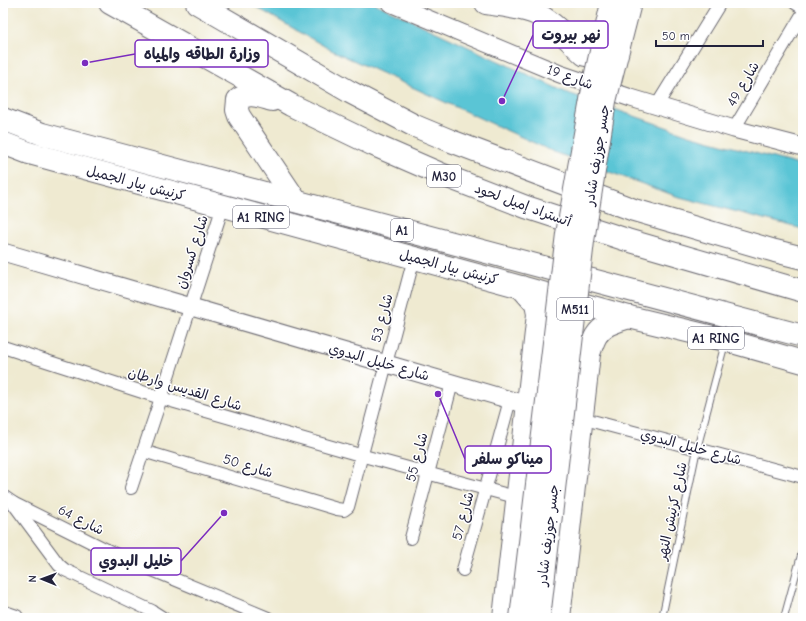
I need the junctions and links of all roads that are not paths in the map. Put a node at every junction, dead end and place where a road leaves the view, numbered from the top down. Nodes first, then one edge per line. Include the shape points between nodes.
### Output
1 (110, 3) edge
2 (197, 3) edge
3 (390, 3) edge
4 (486, 3) edge
5 (534, 3) edge
6 (606, 3) edge
7 (612, 3) edge
8 (630, 3) edge
9 (634, 3) edge
10 (720, 3) edge
11 (795, 3) edge
12 (803, 8) edge
13 (803, 13) edge
14 (591, 48) junction
15 (622, 48) junction
16 (560, 74) junction
17 (595, 78) junction
18 (631, 98) junction
19 (291, 105) junction
20 (657, 105) junction
21 (3, 119) edge
22 (734, 129) junction
23 (3, 143) edge
24 (803, 146) edge
25 (296, 201) junction
26 (223, 206) junction
27 (3, 252) edge
28 (414, 258) junction
29 (803, 258) edge
30 (521, 287) junction
31 (803, 291) edge
32 (190, 307) junction
33 (629, 318) junction
34 (803, 336) edge
35 (725, 340) junction
36 (3, 347) edge
37 (803, 362) edge
38 (385, 364) junction
39 (452, 383) junction
40 (162, 398) junction
41 (519, 402) junction
42 (581, 418) junction
43 (697, 449) junction
44 (143, 451) junction
45 (360, 455) junction
46 (428, 474) junction
47 (803, 477) edge
48 (131, 488) dead end
49 (485, 490) junction
50 (508, 495) dead end
51 (3, 496) edge
52 (13, 503) junction
53 (344, 510) joint
54 (411, 538) dead end
55 (803, 548) edge
56 (463, 570) dead end
57 (3, 614) edge
58 (15, 618) edge
59 (163, 618) edge
60 (268, 618) edge
61 (504, 618) edge
62 (521, 618) edge
63 (539, 618) edge
64 (559, 618) edge
65 (662, 618) edge
66 (784, 618) edge

1 - 19 highway, أتستراد إميل لحود / M30
2 - 29 highway, M30 via 350,92 451,141 634,210
3 - 16 street, شارع 19
4 - 14 highway via 532,12
5 - 14 highway via 559,15 574,29 583,45
6 - 14 street
7 - 17 highway, جسر جوزيف شادر / M511, bridge
8 - 63 highway, جسر جوزيف شادر / M511, bridge via 605,102 583,241
9 - 15 street
10 - 20 street
11 - 12 street
13 - 22 street, شارع 49
14 - 15 street via 607,53
14 - 16 street via 588,61 583,67
14 - 17 highway
15 - 18 street via 616,78
16 - 18 street, شارع 19
17 - 62 highway, جسر جوزيف شادر / M511, bridge via 567,234
18 - 20 street, شارع 19
19 - 25 highway via 250,94 238,100 237,110
19 - 31 highway, أتستراد إميل لحود / M30 via 412,162 526,207 627,240
20 - 22 street, شارع 19
21 - 25 highway, كرنيش بيار الجميل / A1 via 42,134
22 - 24 street, شارع 19
23 - 26 highway, كرنيش بيار الجميل / A1 RING via 30,153
25 - 34 highway, كرنيش بيار الجميل / A1
26 - 28 highway, كرنيش بيار الجميل / A1 RING
26 - 32 street, شارع كسروان
27 - 32 street, شارع خليل البدوي
28 - 30 highway, كرنيش بيار الجميل / A1 RING
28 - 38 street, شارع 53
30 - 33 highway, كرنيش بيار الجميل
30 - 41 highway via 536,304 538,314
32 - 38 street, شارع خليل البدوي
32 - 40 street, شارع كسروان
33 - 35 highway, كرنيش بيار الجميل / A1 RING
33 - 42 highway via 614,322 596,335 589,354
35 - 37 highway, كرنيش بيار الجميل / A1 RING
35 - 43 lane, شارع كرنيش النهر
36 - 40 street, شارع القديس وارطان
38 - 39 street, شارع خليل البدوي
38 - 45 street, شارع 53
39 - 41 street, شارع خليل البدوي
39 - 46 street, شارع 55
40 - 44 street, شارع كسروان
40 - 45 street, شارع القديس وارطان
41 - 42 street, شارع خليل البدوي
41 - 49 street, شارع 57
41 - 61 highway
42 - 43 street, شارع خليل البدوي
42 - 64 highway
43 - 47 street, شارع خليل البدوي
43 - 65 lane, شارع كرنيش النهر
44 - 48 street, شارع كسروان
44 - 53 street, شارع 50
45 - 46 street, شارع القديس وارطان
45 - 53 street, شارع 53 via 348,507
46 - 49 street, شارع القديس وارطان
46 - 54 street, شارع 55
49 - 50 street, شارع القديس وارطان
49 - 56 street, شارع 57
51 - 52 street
52 - 59 street via 65,570
52 - 60 street, شارع 64 via 121,557
55 - 66 lane
57 - 58 street

